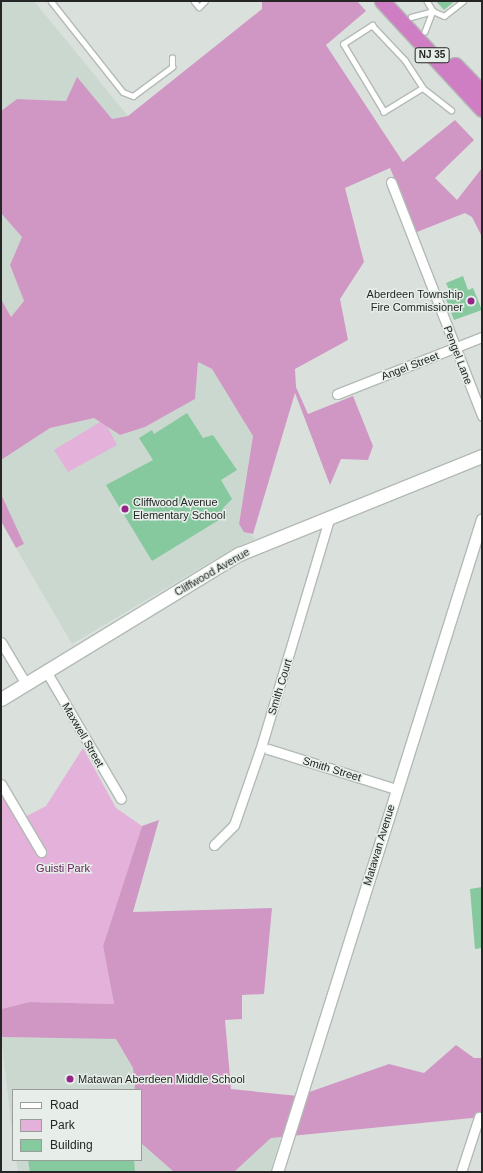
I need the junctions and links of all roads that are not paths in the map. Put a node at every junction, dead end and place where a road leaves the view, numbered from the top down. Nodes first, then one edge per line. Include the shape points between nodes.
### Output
1 (51, 1) edge
2 (194, 1) edge
3 (205, 1) edge
4 (382, 1) edge
5 (396, 1) edge
6 (426, 1) edge
7 (463, 1) edge
8 (433, 12) junction
9 (411, 17) junction
10 (425, 32) junction
11 (172, 58) dead end
12 (424, 88) junction
13 (482, 93) edge
14 (482, 109) edge
15 (451, 110) dead end
16 (391, 182) dead end
17 (482, 337) edge
18 (456, 348) junction
19 (337, 394) dead end
20 (482, 416) edge
21 (482, 456) edge
22 (329, 519) junction
23 (482, 519) edge
24 (1, 642) edge
25 (46, 671) junction
26 (26, 684) junction
27 (1, 699) edge
28 (268, 749) dead end
29 (1, 784) edge
30 (396, 789) junction
31 (121, 799) dead end
32 (214, 845) dead end
33 (41, 852) dead end
34 (479, 1117) dead end
35 (277, 1172) edge
36 (461, 1172) edge

1 - 11 lane via 123,92 133,96 172,67
2 - 3 lane via 199,7
4 - 14 highway, NJ 35
5 - 9 highway, NJ 35
6 - 8 lane
7 - 8 lane via 447,15
8 - 9 lane
8 - 10 lane
9 - 10 highway, NJ 35
10 - 13 highway, NJ 35
12 - 12 lane via 405,60 372,25 343,44 384,112
12 - 15 lane
16 - 18 street, Pengel Lane
17 - 18 street, Angel Street
18 - 19 street, Angel Street
18 - 20 street, Pengel Lane
21 - 22 main road, Cliffwood Avenue
22 - 25 main road, Cliffwood Avenue via 239,554
22 - 32 street, Smith Court via 262,744 234,825
23 - 30 street, Matawan Avenue
24 - 26 street
25 - 26 main road, Cliffwood Avenue
25 - 31 street, Maxwell Street
26 - 27 main road, Cliffwood Avenue
28 - 30 street, Smith Street
29 - 33 street
30 - 35 street, Matawan Avenue
34 - 36 street

